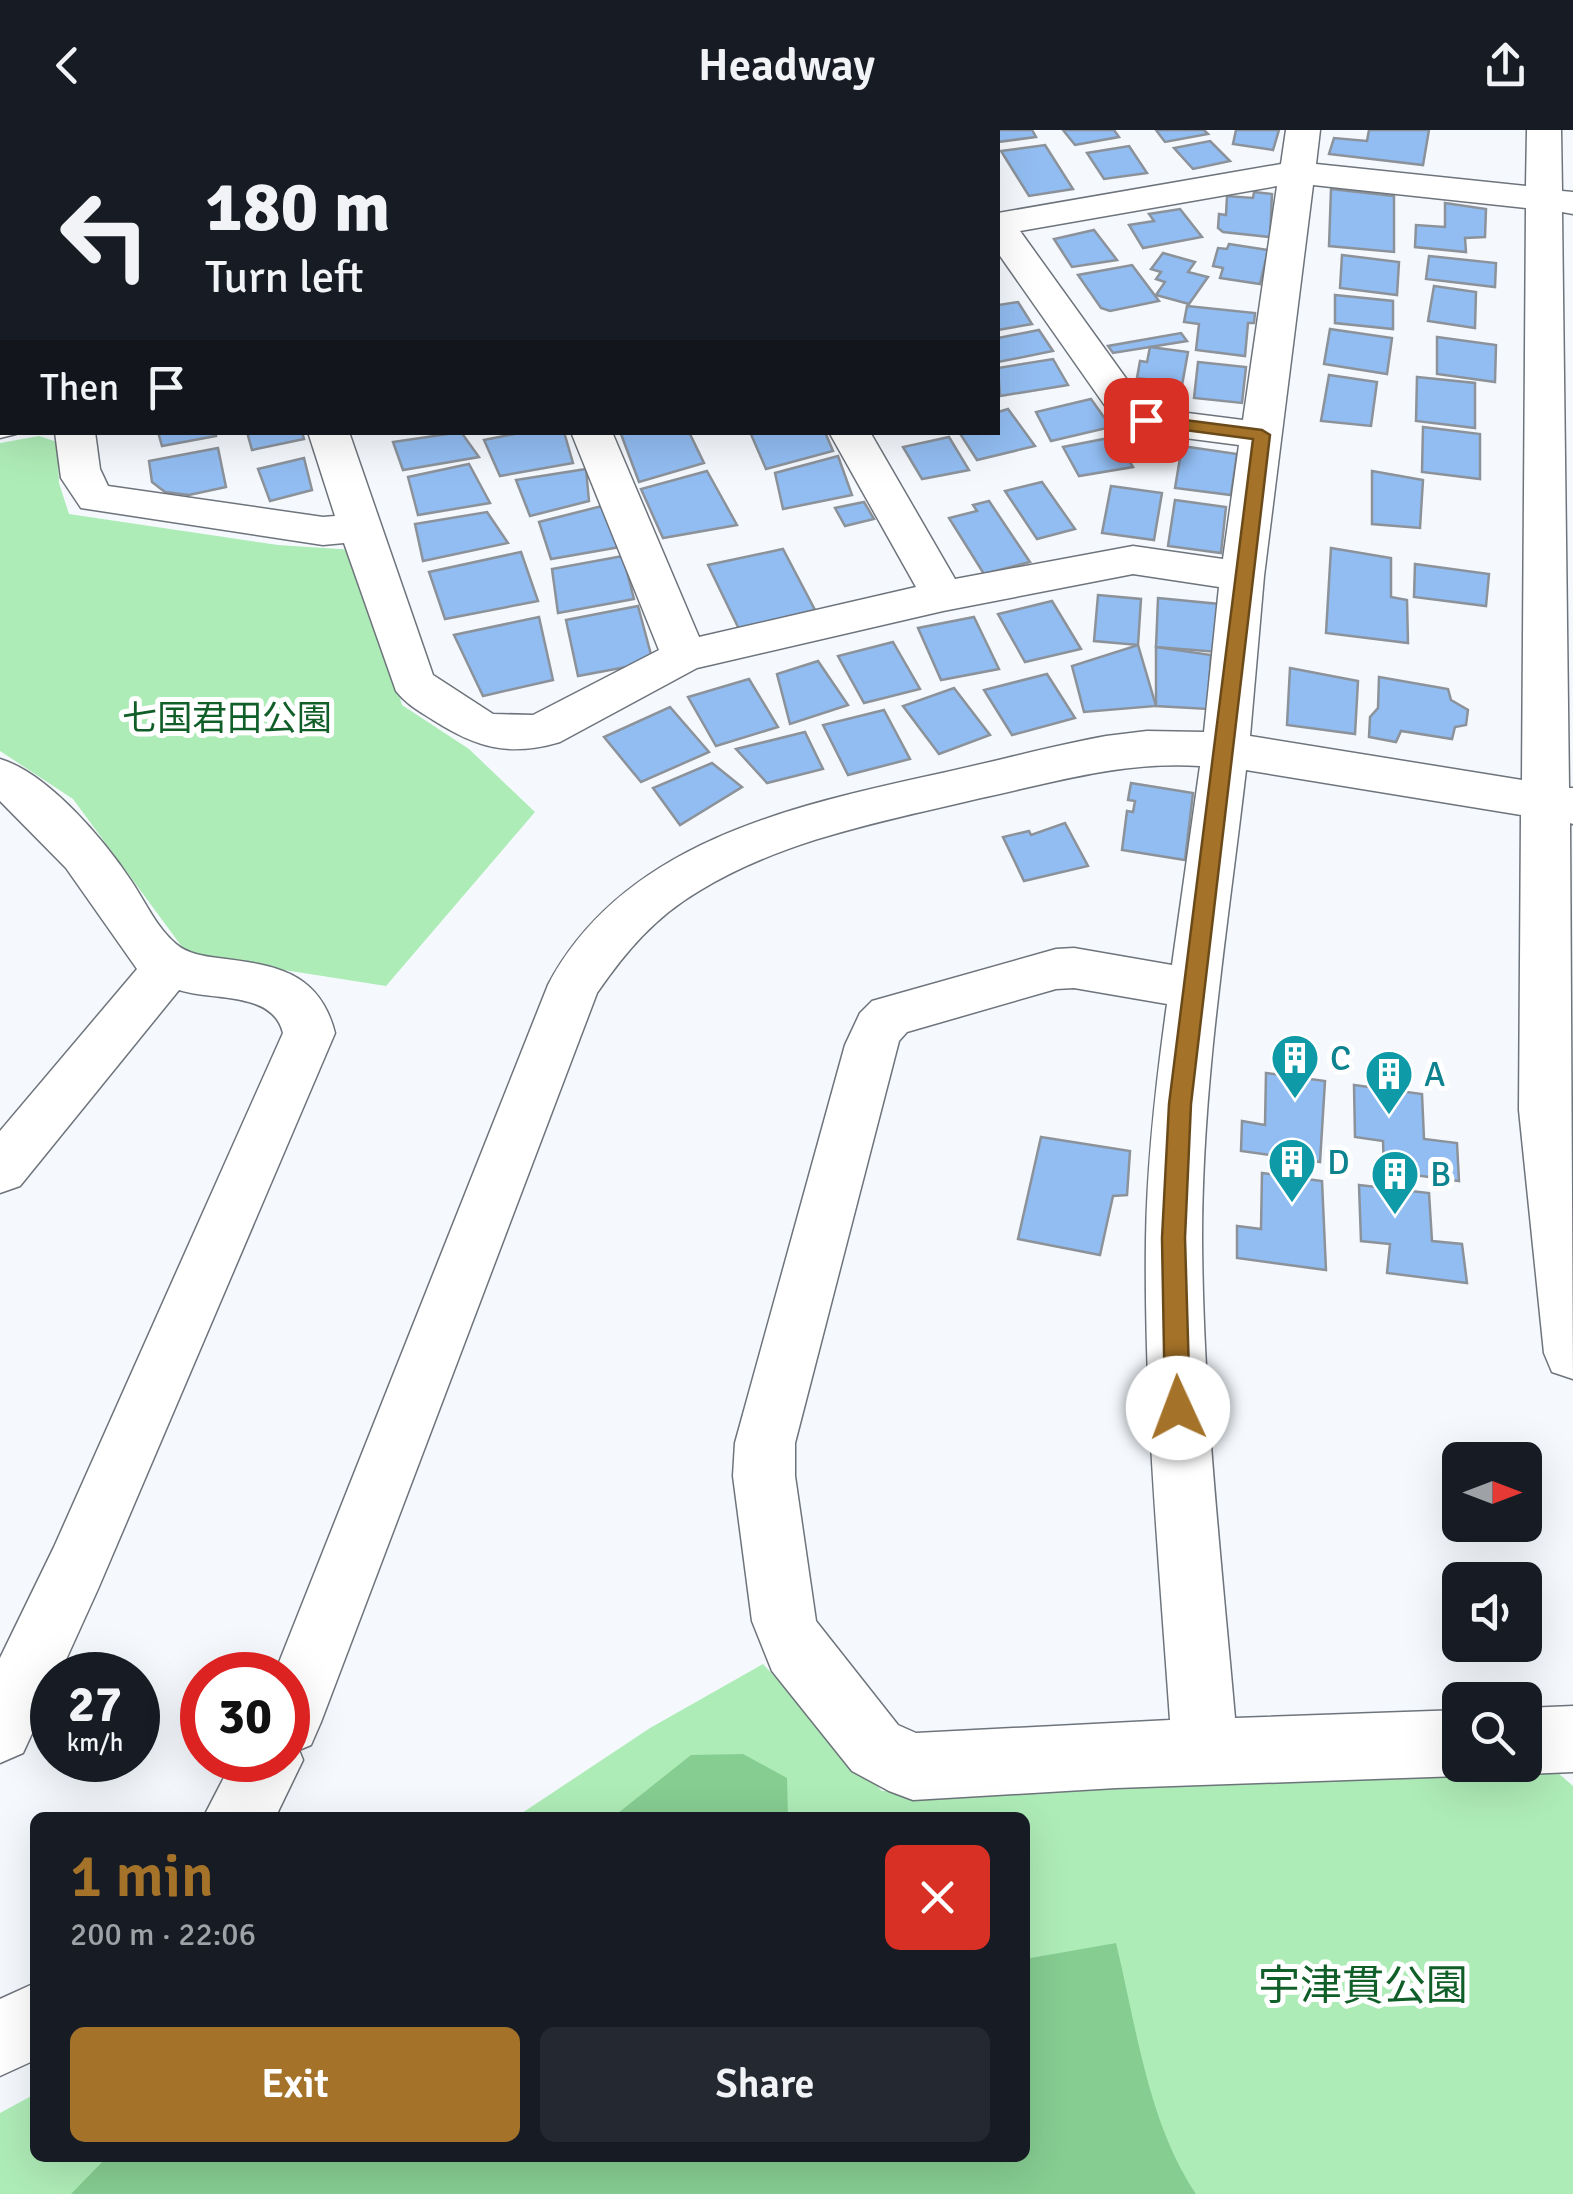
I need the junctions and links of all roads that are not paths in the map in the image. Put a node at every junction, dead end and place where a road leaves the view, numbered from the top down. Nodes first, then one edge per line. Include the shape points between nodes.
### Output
1 (1544, 130) edge
2 (1300, 151) edge
3 (1559, 201) edge
4 (1000, 226) edge
5 (1000, 229) edge
6 (75, 435) edge
7 (329, 435) edge
8 (592, 435) edge
9 (851, 435) edge
10 (1262, 435) junction
11 (358, 528) junction
12 (1242, 576) junction
13 (943, 596) junction
14 (684, 656) junction
15 (1225, 752) junction
16 (0, 776) edge
17 (1559, 804) edge
18 (169, 966) junction
19 (1194, 989) junction
20 (0, 1170) edge
21 (1573, 1353) edge
22 (310, 1665) edge
23 (0, 1730) edge
24 (1573, 1739) edge
25 (1542, 1740) edge
26 (1442, 1744) edge
27 (1205, 1752) junction
28 (257, 1782) edge
29 (240, 1812) edge
30 (30, 2021) edge
31 (0, 2040) edge

1 - 3 street
2 - 3 street via 1396,184
2 - 4 street
2 - 10 street
3 - 17 street
5 - 10 street via 1129,411 1146,420
6 - 11 street via 82,480 96,498 323,530
7 - 11 street
8 - 14 street
9 - 13 street
10 - 12 street
11 - 14 street via 412,680 482,729 544,730
12 - 13 street via 1133,560
12 - 15 street
13 - 14 street
15 - 17 street
15 - 19 street
15 - 22 street via 1164,747 1096,755 773,834 640,905 574,985
16 - 18 street via 42,807
17 - 21 street via 1546,1110
18 - 20 street
18 - 23 street via 281,992 308,1014 310,1034
19 - 27 street via 1174,1238 1178,1408
19 - 27 street via 1056,969 890,1016 879,1028 765,1443 764,1476 784,1621 794,1649 875,1748 913,1768
24 - 25 street
26 - 27 street
28 - 29 street
30 - 31 street

